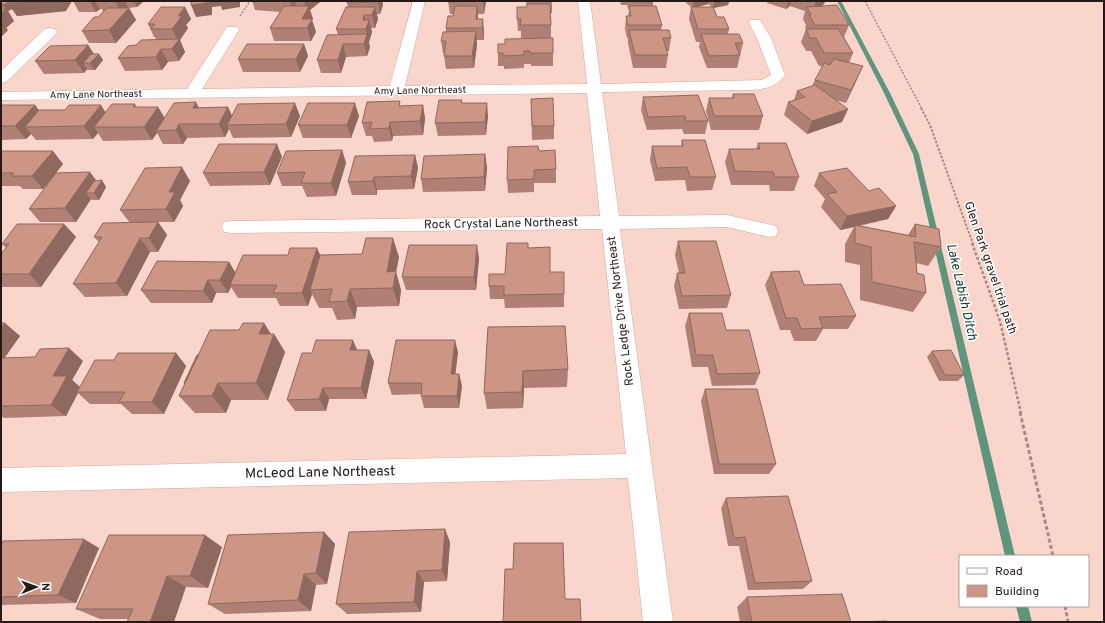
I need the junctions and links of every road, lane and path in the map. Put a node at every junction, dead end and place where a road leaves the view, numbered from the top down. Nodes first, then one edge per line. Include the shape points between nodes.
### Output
1 (419, 1) edge
2 (584, 1) edge
3 (866, 1) edge
4 (755, 22) dead end
5 (232, 30) dead end
6 (50, 32) dead end
7 (1, 79) edge
8 (594, 88) junction
9 (396, 91) junction
10 (191, 94) junction
11 (1, 96) edge
12 (610, 222) junction
13 (232, 228) dead end
14 (769, 231) dead end
15 (639, 466) junction
16 (1, 480) edge
17 (1053, 555) edge
18 (1065, 607) edge
19 (658, 622) edge
20 (1068, 622) edge

1 - 9 street
2 - 8 street, Rock Ledge Drive Northeast
3 - 17 path, Glen Park gravel trial path via 930,124 1000,321
4 - 8 street, Amy Lane Northeast via 777,69 776,79 769,83 751,86
5 - 10 street
6 - 7 street
8 - 9 street, Amy Lane Northeast
8 - 12 street, Rock Ledge Drive Northeast
9 - 10 street, Amy Lane Northeast
10 - 11 street, Amy Lane Northeast
12 - 13 street, Rock Crystal Lane Northeast
12 - 14 street, Rock Crystal Lane Northeast via 727,221
12 - 15 street, Rock Ledge Drive Northeast
15 - 16 street, McLeod Lane Northeast
15 - 19 street, Rock Ledge Drive Northeast
18 - 20 path

